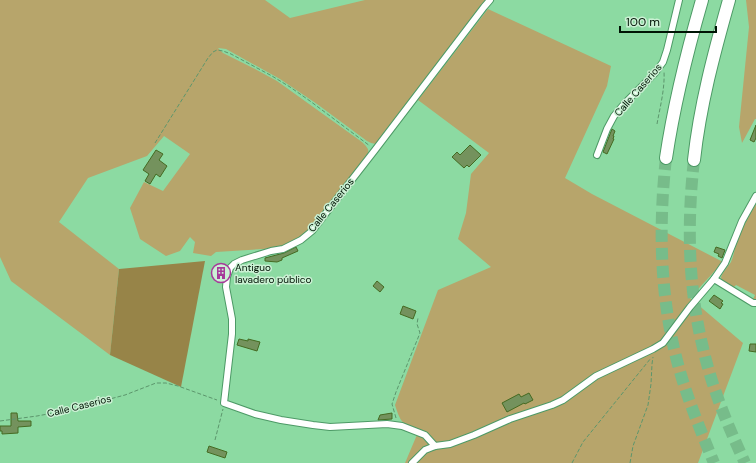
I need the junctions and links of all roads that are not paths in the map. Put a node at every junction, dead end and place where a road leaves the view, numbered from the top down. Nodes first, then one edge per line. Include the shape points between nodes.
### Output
1 (490, 0) edge
2 (679, 0) edge
3 (702, 0) edge
4 (729, 0) edge
5 (597, 155) dead end
6 (666, 158) tunnel mouth
7 (694, 160) tunnel mouth
8 (756, 196) edge
9 (714, 279) junction
10 (756, 304) edge
11 (435, 446) junction
12 (412, 463) edge

1 - 11 street, Calle Caserios via 312,231 283,249 234,264 227,276 226,288 232,334 224,403 255,414 319,426 402,426 425,435
2 - 5 street, Calle Caserios via 663,62 617,113
3 - 6 highway via 677,96
4 - 7 highway via 704,96
8 - 9 street via 742,221 725,264
9 - 10 street
9 - 11 street via 663,343 653,349 596,376 552,405 450,444
11 - 12 street via 425,450

